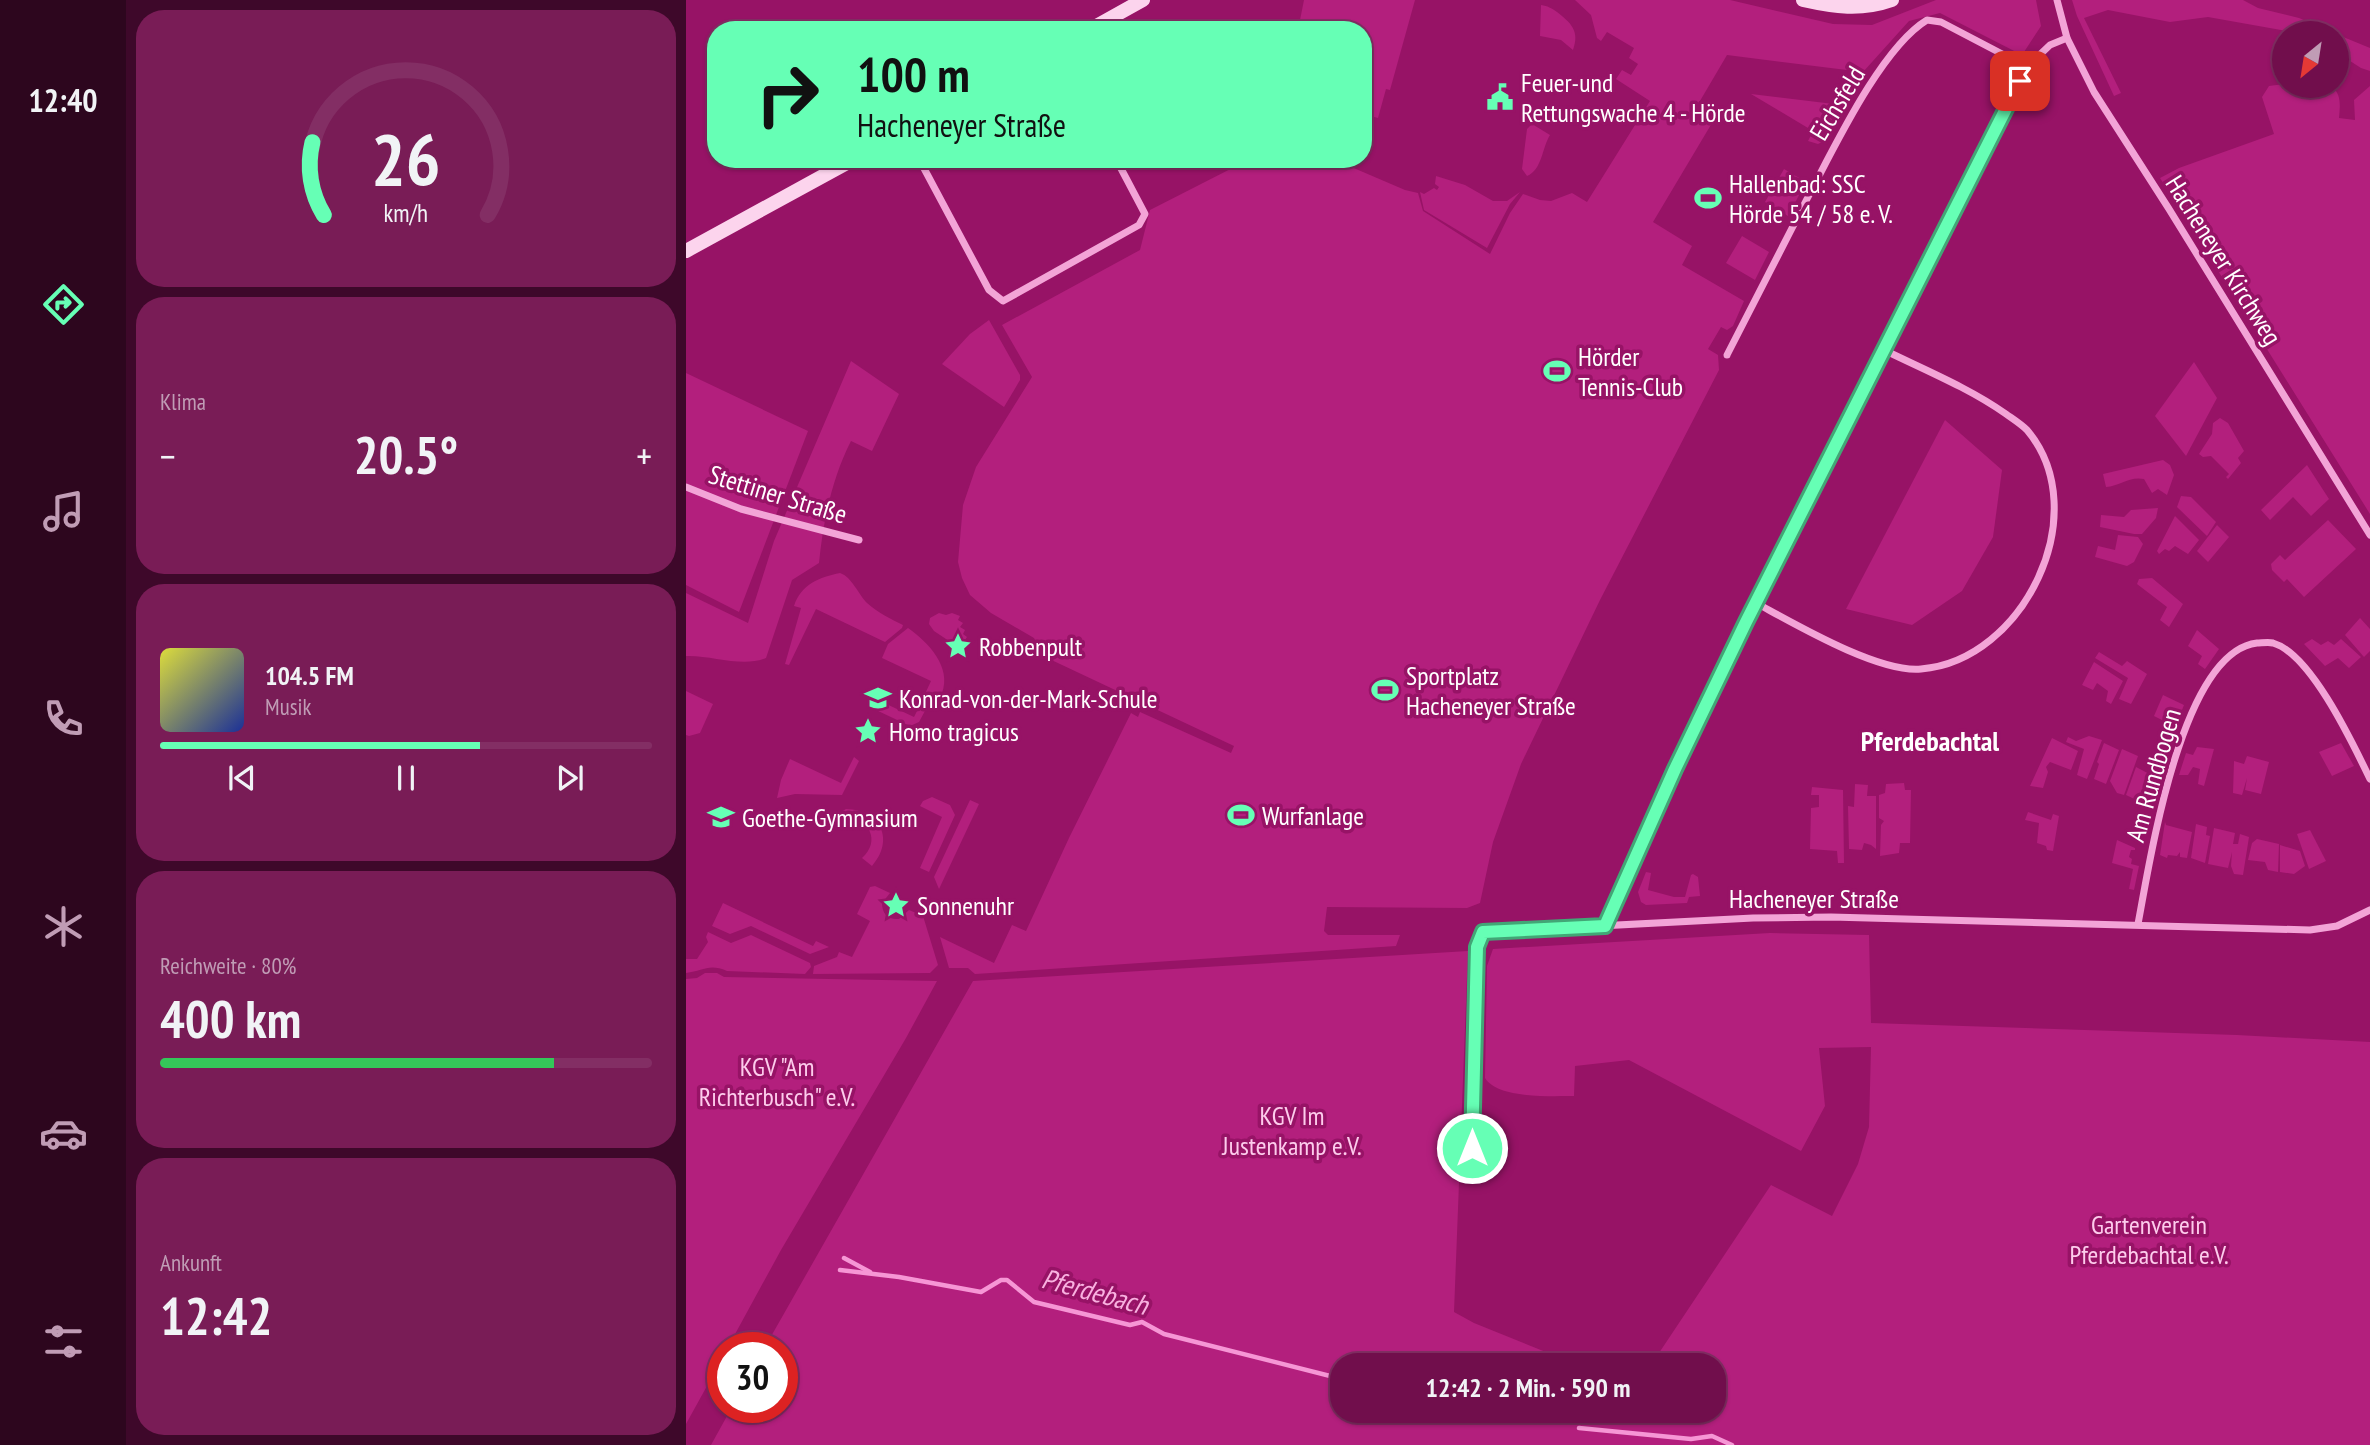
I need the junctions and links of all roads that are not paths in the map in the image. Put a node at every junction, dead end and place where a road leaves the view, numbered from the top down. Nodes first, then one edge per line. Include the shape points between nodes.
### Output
1 (1143, 0) edge
2 (1803, 0) edge
3 (1892, 0) edge
4 (2057, 0) edge
5 (1105, 21) edge
6 (2067, 38) junction
7 (2027, 67) junction
8 (838, 168) edge
9 (924, 168) edge
10 (1121, 168) edge
11 (686, 251) edge
12 (1884, 350) junction
13 (1727, 355) dead end
14 (686, 487) edge
15 (2370, 535) edge
16 (859, 540) dead end
17 (1756, 603) junction
18 (2370, 779) edge
19 (2370, 909) edge
20 (2138, 924) junction
21 (1605, 926) junction
22 (1482, 1151) dead end

1 - 5 street
2 - 3 street via 1837,8 1866,8
4 - 6 street, Hacheneyer Kirchweg
6 - 7 street via 2050,45
6 - 15 street, Hacheneyer Kirchweg via 2115,126
7 - 12 street
7 - 13 street, Eichsfeld via 1941,22 1927,20 1911,30 1867,89 1829,156
8 - 11 street
9 - 10 street via 989,290 1003,301 1139,225 1145,214
12 - 17 street
12 - 17 street via 1989,402 2026,429 2044,456 2053,488 2054,525 2044,564 2020,610 1977,652 1947,666 1918,670 1889,667 1862,656
14 - 16 street, Stettiner Straße via 741,509
17 - 21 street
18 - 20 street, Am Rundbogen via 2326,697 2293,656 2273,643 2231,652 2198,698 2172,768
19 - 20 street, Hacheneyer Straße via 2337,926 2310,930
20 - 21 street, Hacheneyer Straße via 1831,917
21 - 22 street, Hacheneyer Straße via 1483,932 1477,947 1472,1148

